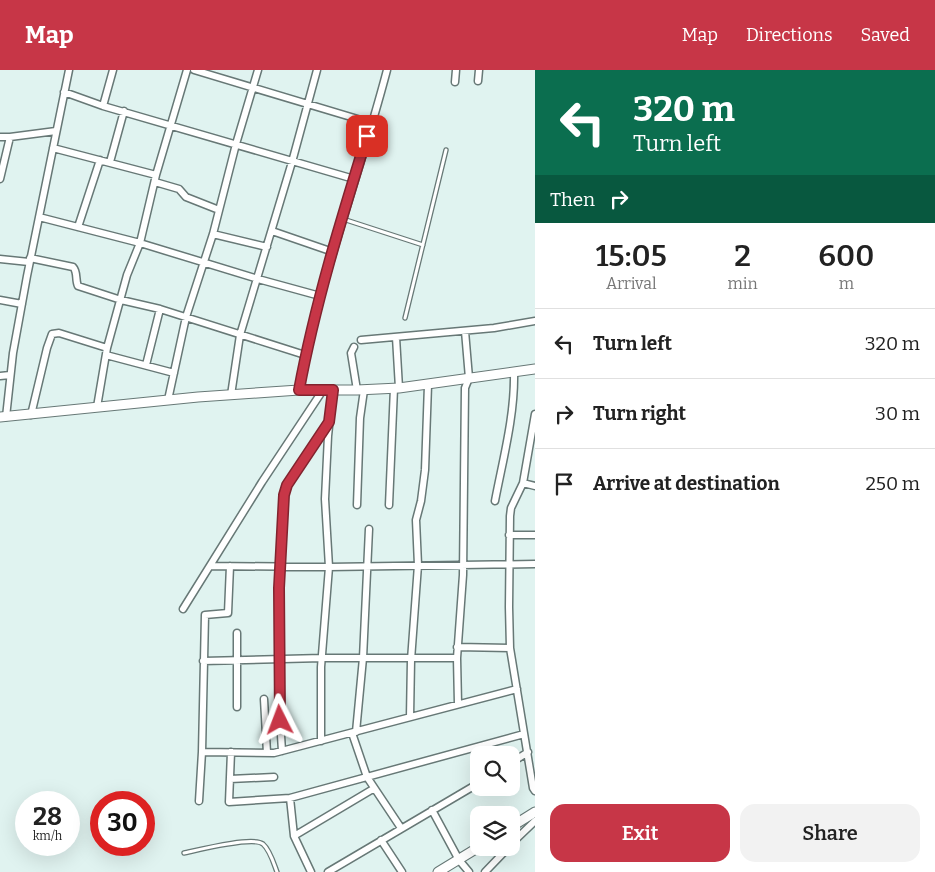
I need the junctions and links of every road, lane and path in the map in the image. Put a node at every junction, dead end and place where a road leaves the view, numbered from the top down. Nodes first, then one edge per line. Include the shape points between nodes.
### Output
1 (69, 70) edge
2 (113, 70) edge
3 (187, 70) edge
4 (194, 70) edge
5 (258, 70) edge
6 (317, 70) edge
7 (386, 70) edge
8 (456, 70) edge
9 (479, 70) edge
10 (455, 82) dead end
11 (478, 82) dead end
12 (252, 88) junction
13 (64, 92) junction
14 (308, 104) junction
15 (103, 106) junction
16 (124, 111) junction
17 (172, 124) junction
18 (371, 124) junction
19 (56, 131) junction
20 (0, 137) edge
21 (10, 137) junction
22 (236, 144) junction
23 (53, 148) junction
24 (446, 150) dead end
25 (100, 160) junction
26 (110, 162) junction
27 (292, 162) junction
28 (156, 178) junction
29 (0, 179) edge
30 (354, 179) junction
31 (219, 210) junction
32 (39, 217) junction
33 (342, 219) junction
34 (78, 227) junction
35 (272, 231) junction
36 (213, 234) junction
37 (140, 243) junction
38 (423, 245) junction
39 (267, 247) junction
40 (333, 252) junction
41 (0, 259) edge
42 (30, 260) junction
43 (203, 262) junction
44 (258, 279) junction
45 (320, 296) junction
46 (0, 300) edge
47 (121, 300) junction
48 (22, 304) junction
49 (160, 309) junction
50 (186, 318) junction
51 (405, 318) dead end
52 (535, 321) edge
53 (465, 331) junction
54 (240, 334) junction
55 (396, 337) junction
56 (361, 340) dead end
57 (354, 347) dead end
58 (107, 348) junction
59 (106, 355) junction
60 (306, 355) junction
61 (146, 365) junction
62 (535, 369) edge
63 (514, 372) junction
64 (174, 373) junction
65 (10, 375) junction
66 (0, 376) edge
67 (469, 378) junction
68 (428, 385) junction
69 (397, 388) junction
70 (299, 390) junction
71 (323, 390) junction
72 (333, 390) junction
73 (360, 390) junction
74 (230, 395) junction
75 (168, 400) junction
76 (97, 407) junction
77 (535, 414) edge
78 (31, 415) junction
79 (3, 417) edge
80 (329, 422) junction
81 (523, 483) junction
82 (535, 486) edge
83 (495, 501) dead end
84 (357, 505) dead end
85 (389, 505) dead end
86 (369, 528) dead end
87 (509, 535) junction
88 (535, 536) edge
89 (510, 564) junction
90 (535, 564) edge
91 (418, 565) junction
92 (463, 565) junction
93 (211, 566) junction
94 (230, 566) junction
95 (279, 567) junction
96 (367, 567) junction
97 (328, 568) junction
98 (183, 609) dead end
99 (237, 633) dead end
100 (457, 646) junction
101 (510, 648) junction
102 (322, 658) junction
103 (363, 658) junction
104 (411, 658) junction
105 (457, 658) junction
106 (278, 660) junction
107 (203, 661) junction
108 (237, 661) junction
109 (517, 689) junction
110 (264, 699) dead end
111 (458, 704) junction
112 (237, 707) dead end
113 (410, 718) junction
114 (354, 732) junction
115 (524, 734) junction
116 (321, 741) junction
117 (282, 751) junction
118 (202, 752) junction
119 (231, 752) junction
120 (528, 752) junction
121 (267, 753) junction
122 (520, 757) edge
123 (274, 777) dead end
124 (367, 777) junction
125 (230, 779) junction
126 (470, 788) edge
127 (374, 789) junction
128 (535, 791) edge
129 (290, 798) junction
130 (199, 801) dead end
131 (432, 810) junction
132 (535, 812) edge
133 (520, 821) edge
134 (535, 821) edge
135 (401, 828) junction
136 (520, 835) edge
137 (294, 836) junction
138 (381, 840) junction
139 (184, 853) dead end
140 (470, 853) edge
141 (500, 856) edge
142 (458, 860) junction
143 (277, 872) edge
144 (311, 872) edge
145 (328, 872) edge
146 (402, 872) edge
147 (438, 872) edge
148 (469, 872) edge
149 (485, 872) edge

1 - 13 street
2 - 15 street
3 - 17 street
4 - 12 street
5 - 12 street
6 - 14 street
7 - 18 street
8 - 10 street
9 - 11 street
12 - 14 street
12 - 22 street
13 - 15 street
13 - 19 street
14 - 18 street
14 - 27 street
15 - 16 street
16 - 17 street
16 - 26 street
17 - 22 street
17 - 28 street
18 - 30 street
19 - 21 street
19 - 23 street
20 - 21 street
21 - 29 street
22 - 27 street
22 - 31 street
23 - 25 street
23 - 32 street
24 - 38 lane
25 - 26 street
25 - 34 street
26 - 28 street
27 - 30 street
27 - 35 street
28 - 31 street via 179,189 186,197
28 - 37 street
30 - 33 street
31 - 36 street
32 - 34 street
32 - 42 street
33 - 38 lane
33 - 40 street
34 - 37 street
35 - 39 street
35 - 40 street
36 - 39 street
36 - 43 street
37 - 43 street
37 - 47 street
38 - 51 lane
39 - 44 street
40 - 45 street
41 - 42 street
42 - 47 street via 74,267 78,286
42 - 48 street
43 - 44 street
43 - 50 street
44 - 45 street
44 - 54 street
45 - 60 street
46 - 48 street
47 - 49 street
47 - 58 street
48 - 65 street
49 - 50 street
49 - 61 street
50 - 54 street
50 - 64 street
52 - 53 street
53 - 55 street
53 - 67 street
54 - 60 street
54 - 74 street
55 - 56 street
55 - 69 street
57 - 73 street via 351,353
58 - 59 street
58 - 78 street via 59,333 52,334
59 - 61 street
59 - 76 street
60 - 70 street
61 - 64 street
62 - 63 street
63 - 67 street
63 - 83 street
64 - 75 street
65 - 66 street
65 - 79 street
67 - 68 street
67 - 92 street via 465,388
68 - 69 street
68 - 91 street via 425,470 416,520
69 - 73 street
69 - 85 street
70 - 71 street
70 - 74 street
71 - 72 street
71 - 93 street
72 - 73 street
72 - 80 street
73 - 84 street
74 - 75 street
75 - 76 street
76 - 78 street
77 - 81 street
78 - 79 street
80 - 95 street via 287,485 282,505
80 - 97 street via 325,499
81 - 82 street
81 - 87 street via 511,508
86 - 96 street
87 - 88 street
87 - 89 street
89 - 90 street
89 - 92 street
89 - 101 street
91 - 92 street
91 - 96 street
91 - 104 street
92 - 100 street
93 - 94 street
93 - 98 street
94 - 95 street
94 - 107 street via 228,614 205,615
95 - 97 street
95 - 106 street
96 - 97 street
96 - 103 street
97 - 102 street
99 - 108 street
100 - 101 street
100 - 105 street
101 - 109 street
102 - 103 street
102 - 106 street
102 - 116 street
103 - 104 street
103 - 114 street
104 - 105 street
104 - 113 street
105 - 111 street
106 - 108 street
106 - 117 street
107 - 108 street
107 - 118 street
108 - 112 street
109 - 111 street
109 - 115 street
110 - 121 street
111 - 113 street
113 - 114 street
114 - 116 street
114 - 124 street
115 - 120 street
115 - 124 street
116 - 117 street
117 - 121 street
118 - 119 street
118 - 130 street
119 - 121 street
119 - 125 street
120 - 122 street
120 - 128 street
123 - 125 street
124 - 127 street
124 - 129 street
125 - 129 street via 229,802
126 - 131 street
127 - 135 street
127 - 137 street
129 - 137 street
131 - 135 street
131 - 142 street
132 - 133 street
134 - 136 street
135 - 138 street
137 - 144 street
138 - 145 street
138 - 146 street
139 - 143 lane via 229,843 262,843
140 - 142 street
141 - 149 street
142 - 147 street
142 - 148 street

